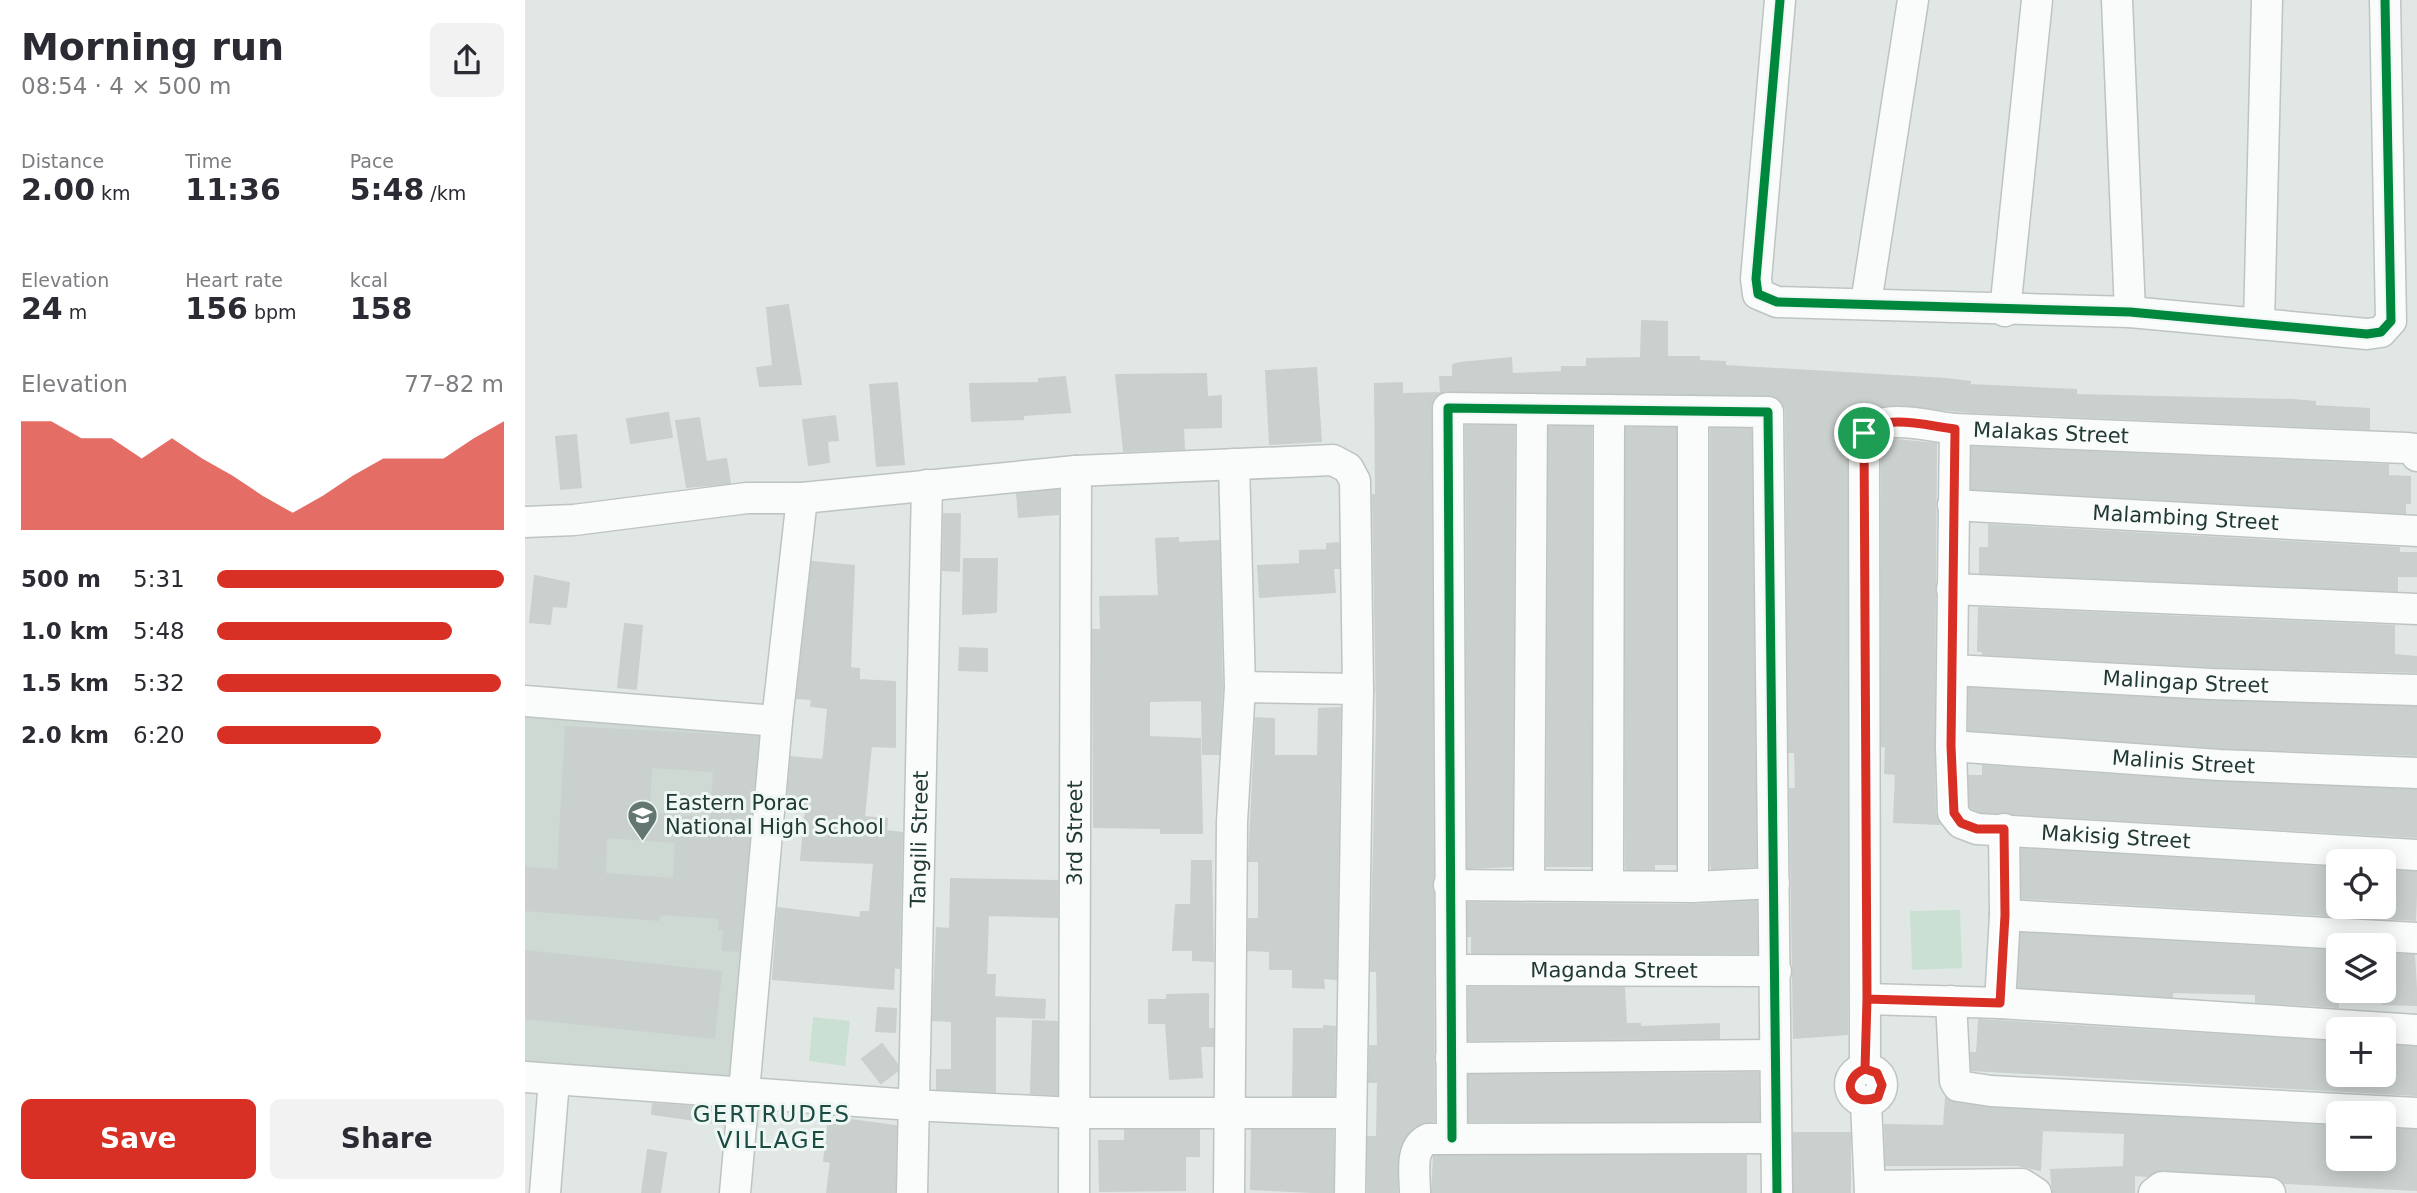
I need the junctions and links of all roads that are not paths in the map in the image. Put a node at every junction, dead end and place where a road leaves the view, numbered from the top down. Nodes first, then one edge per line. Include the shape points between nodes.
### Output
1 (1780, 0) edge
2 (1913, 0) edge
3 (2037, 0) edge
4 (2117, 0) edge
5 (2267, 0) edge
6 (2385, 0) edge
7 (1866, 303) junction
8 (2005, 311) junction
9 (2130, 312) junction
10 (2259, 324) junction
11 (1532, 409) junction
12 (1609, 410) junction
13 (1693, 411) junction
14 (1955, 429) junction
15 (2416, 453) edge
16 (1234, 464) junction
17 (1076, 471) junction
18 (927, 485) junction
19 (802, 498) junction
20 (1953, 505) junction
21 (525, 522) edge
22 (2417, 531) edge
23 (1952, 589) junction
24 (2417, 609) edge
25 (1953, 670) junction
26 (1240, 687) junction
27 (1358, 689) junction
28 (2417, 690) edge
29 (525, 701) edge
30 (777, 721) junction
31 (1951, 746) junction
32 (2417, 773) edge
33 (2004, 829) junction
34 (2417, 855) edge
35 (1774, 883) junction
36 (1608, 884) junction
37 (1450, 885) junction
38 (1529, 885) junction
39 (1693, 887) junction
40 (2005, 915) junction
41 (2417, 938) edge
42 (1451, 970) junction
43 (1776, 971) junction
44 (1867, 999) junction
45 (1951, 1001) junction
46 (2000, 1003) junction
47 (2417, 1030) edge
48 (1775, 1055) junction
49 (1451, 1058) junction
50 (540, 1079) edge
51 (744, 1092) junction
52 (912, 1105) junction
53 (1230, 1111) junction
54 (1075, 1113) junction
55 (1349, 1113) junction
56 (2417, 1113) edge
57 (1452, 1138) junction
58 (1776, 1138) junction
59 (1870, 1190) edge
60 (545, 1193) edge
61 (735, 1193) edge
62 (912, 1193) edge
63 (1075, 1193) edge
64 (1229, 1193) edge
65 (1350, 1193) edge
66 (1415, 1193) edge
67 (1777, 1193) edge
68 (2036, 1193) edge
69 (2154, 1193) edge
70 (2270, 1193) edge

1 - 7 street via 1758,294 1777,302
2 - 7 street
3 - 8 street
4 - 9 street
5 - 10 street
6 - 10 street via 2391,321 2381,332 2367,334
7 - 8 street
8 - 9 street
9 - 10 street
11 - 12 street
11 - 37 street via 1448,408
11 - 38 street
12 - 13 street
12 - 36 street
13 - 35 street via 1768,412
13 - 39 street
14 - 15 street, Malakas Street
14 - 20 street, Makisig Street
14 - 44 street, Malakas Street via 1884,422 1864,433
16 - 17 street
16 - 26 street
16 - 27 street via 1333,460 1348,468 1355,481
17 - 18 street
17 - 54 street, 3rd Street
18 - 19 street
18 - 52 street, Tangili Street
19 - 21 street via 747,498
19 - 30 street
20 - 22 street, Malambing Street
20 - 23 street, Makisig Street
23 - 24 street
23 - 25 street, Makisig Street
25 - 28 street, Malingap Street
25 - 31 street, Makisig Street
26 - 27 street
26 - 53 street via 1232,822
27 - 55 street
29 - 30 street
30 - 51 street
31 - 32 street, Malinis Street
31 - 33 street, Makisig Street via 1954,813 1961,823 1977,829
33 - 34 street, Makisig Street
33 - 40 street
35 - 39 street
35 - 43 street
36 - 38 street
36 - 39 street
37 - 38 street
37 - 42 street
40 - 41 street
40 - 46 street
42 - 43 street, Maganda Street
42 - 49 street
43 - 48 street
44 - 45 street
44 - 59 street, Malakas Street via 1865,1069 1850,1081 1857,1099 1866,1102
45 - 46 street
45 - 56 street via 1958,1086
46 - 47 street
48 - 49 street
48 - 58 street
49 - 57 street
50 - 51 street
50 - 60 street
51 - 52 street
51 - 61 street
52 - 54 street
52 - 62 street, Tangili Street
53 - 54 street
53 - 55 street
53 - 64 street
54 - 63 street, 3rd Street
55 - 65 street
57 - 58 street
57 - 66 street via 1421,1142 1415,1152
58 - 67 street
59 - 68 street via 2022,1184
69 - 70 street via 2162,1187

